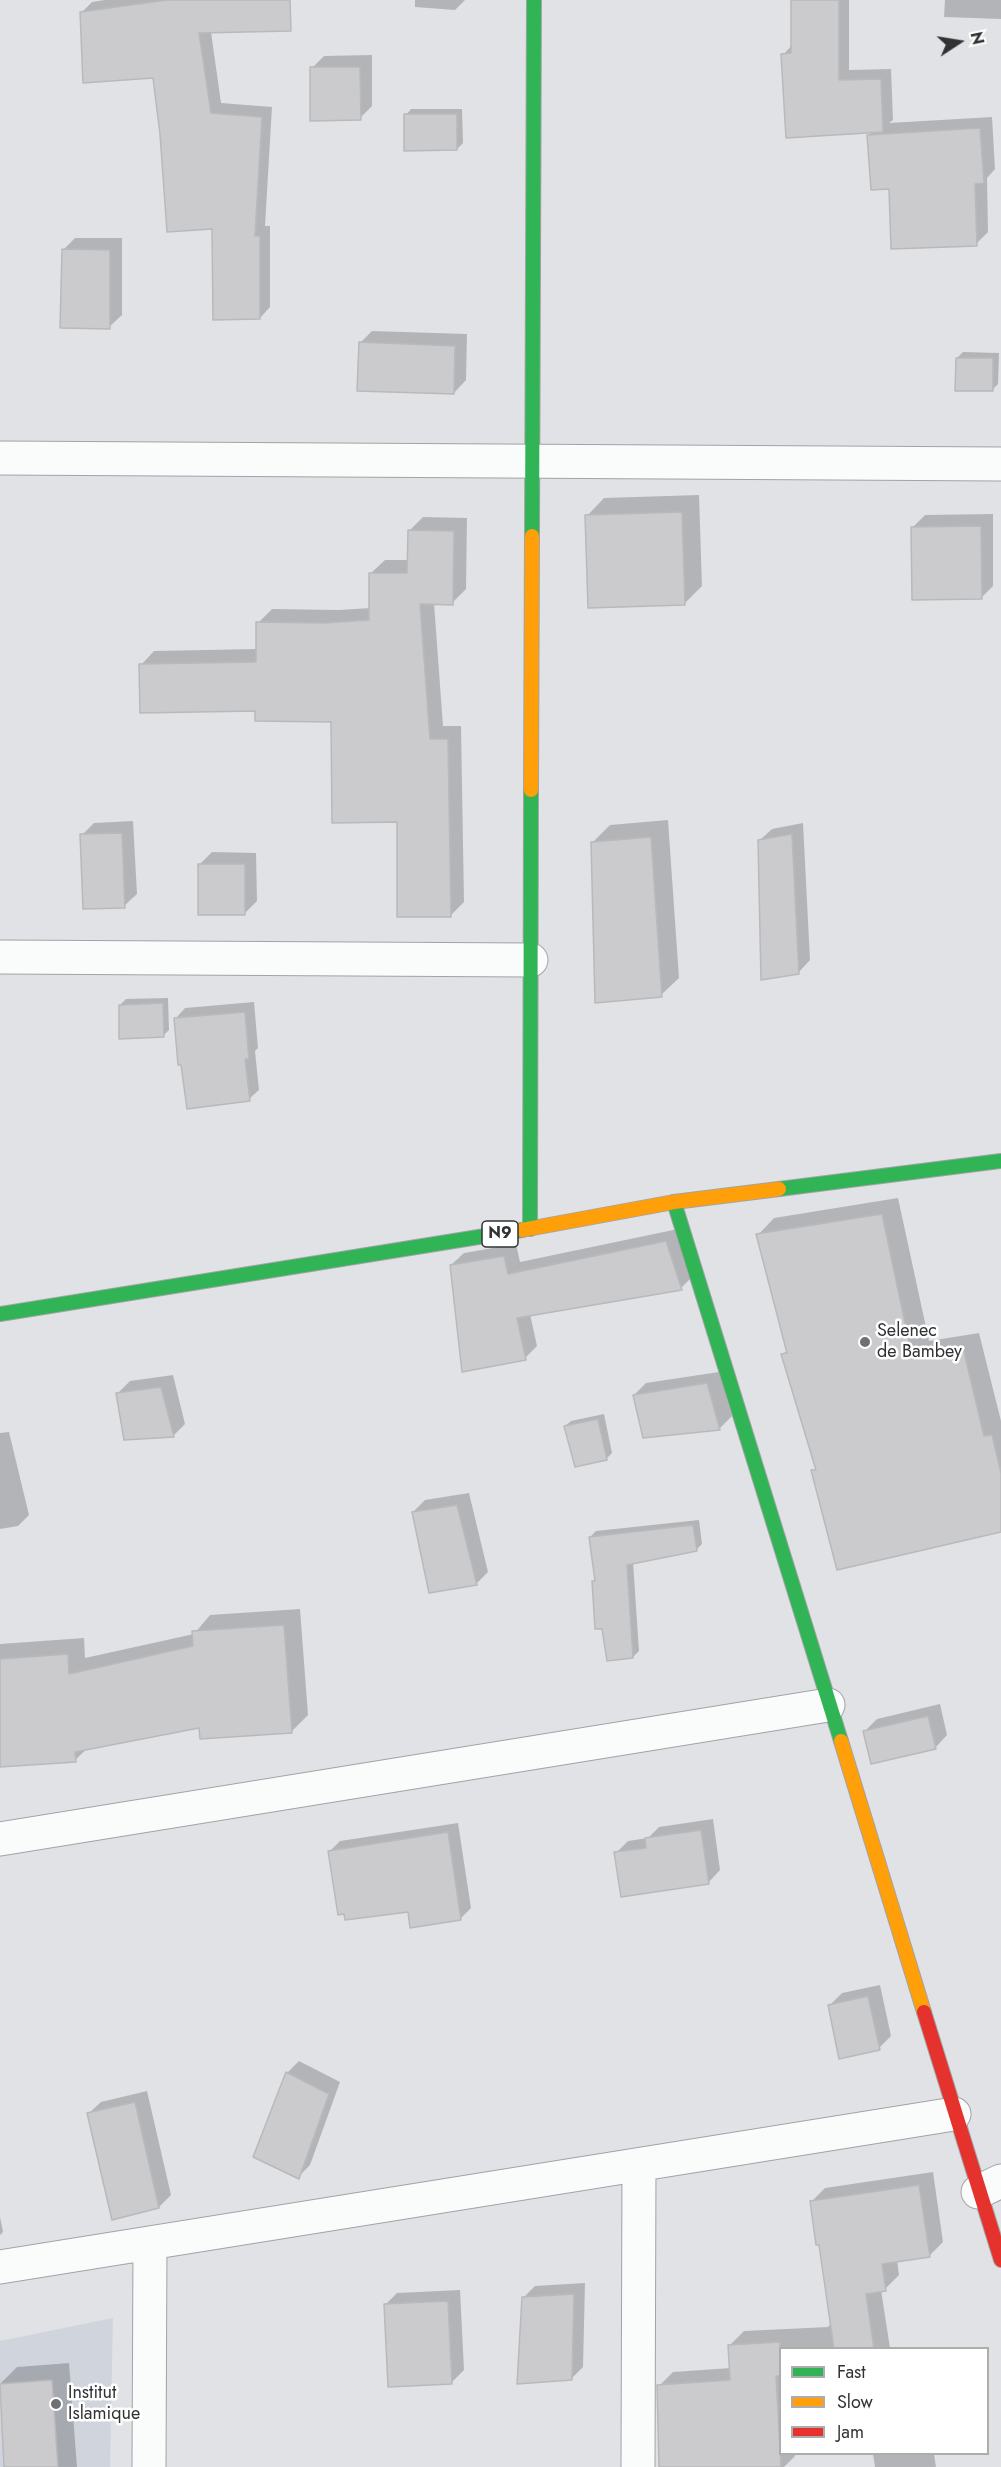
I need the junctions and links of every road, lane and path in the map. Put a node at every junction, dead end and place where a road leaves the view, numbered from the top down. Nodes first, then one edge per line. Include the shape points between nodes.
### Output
1 (534, 0) edge
2 (0, 458) edge
3 (532, 461) junction
4 (1001, 464) edge
5 (0, 957) edge
6 (531, 960) junction
7 (1001, 1161) edge
8 (674, 1202) junction
9 (530, 1229) junction
10 (0, 1314) edge
11 (828, 1705) junction
12 (0, 1839) edge
13 (954, 2114) junction
14 (639, 2164) junction
15 (990, 2187) edge
16 (150, 2243) junction
17 (1001, 2260) edge
18 (0, 2267) edge
19 (149, 2467) edge
20 (638, 2467) edge

1 - 3 street
2 - 3 street
3 - 4 street
3 - 6 street
5 - 6 street
6 - 9 street
7 - 8 street, N9
8 - 9 street, N9
8 - 11 street
9 - 10 street, N9
11 - 12 street
11 - 13 street
13 - 14 street
13 - 15 street
14 - 16 street
14 - 20 street
15 - 17 street
16 - 18 street
16 - 19 street

